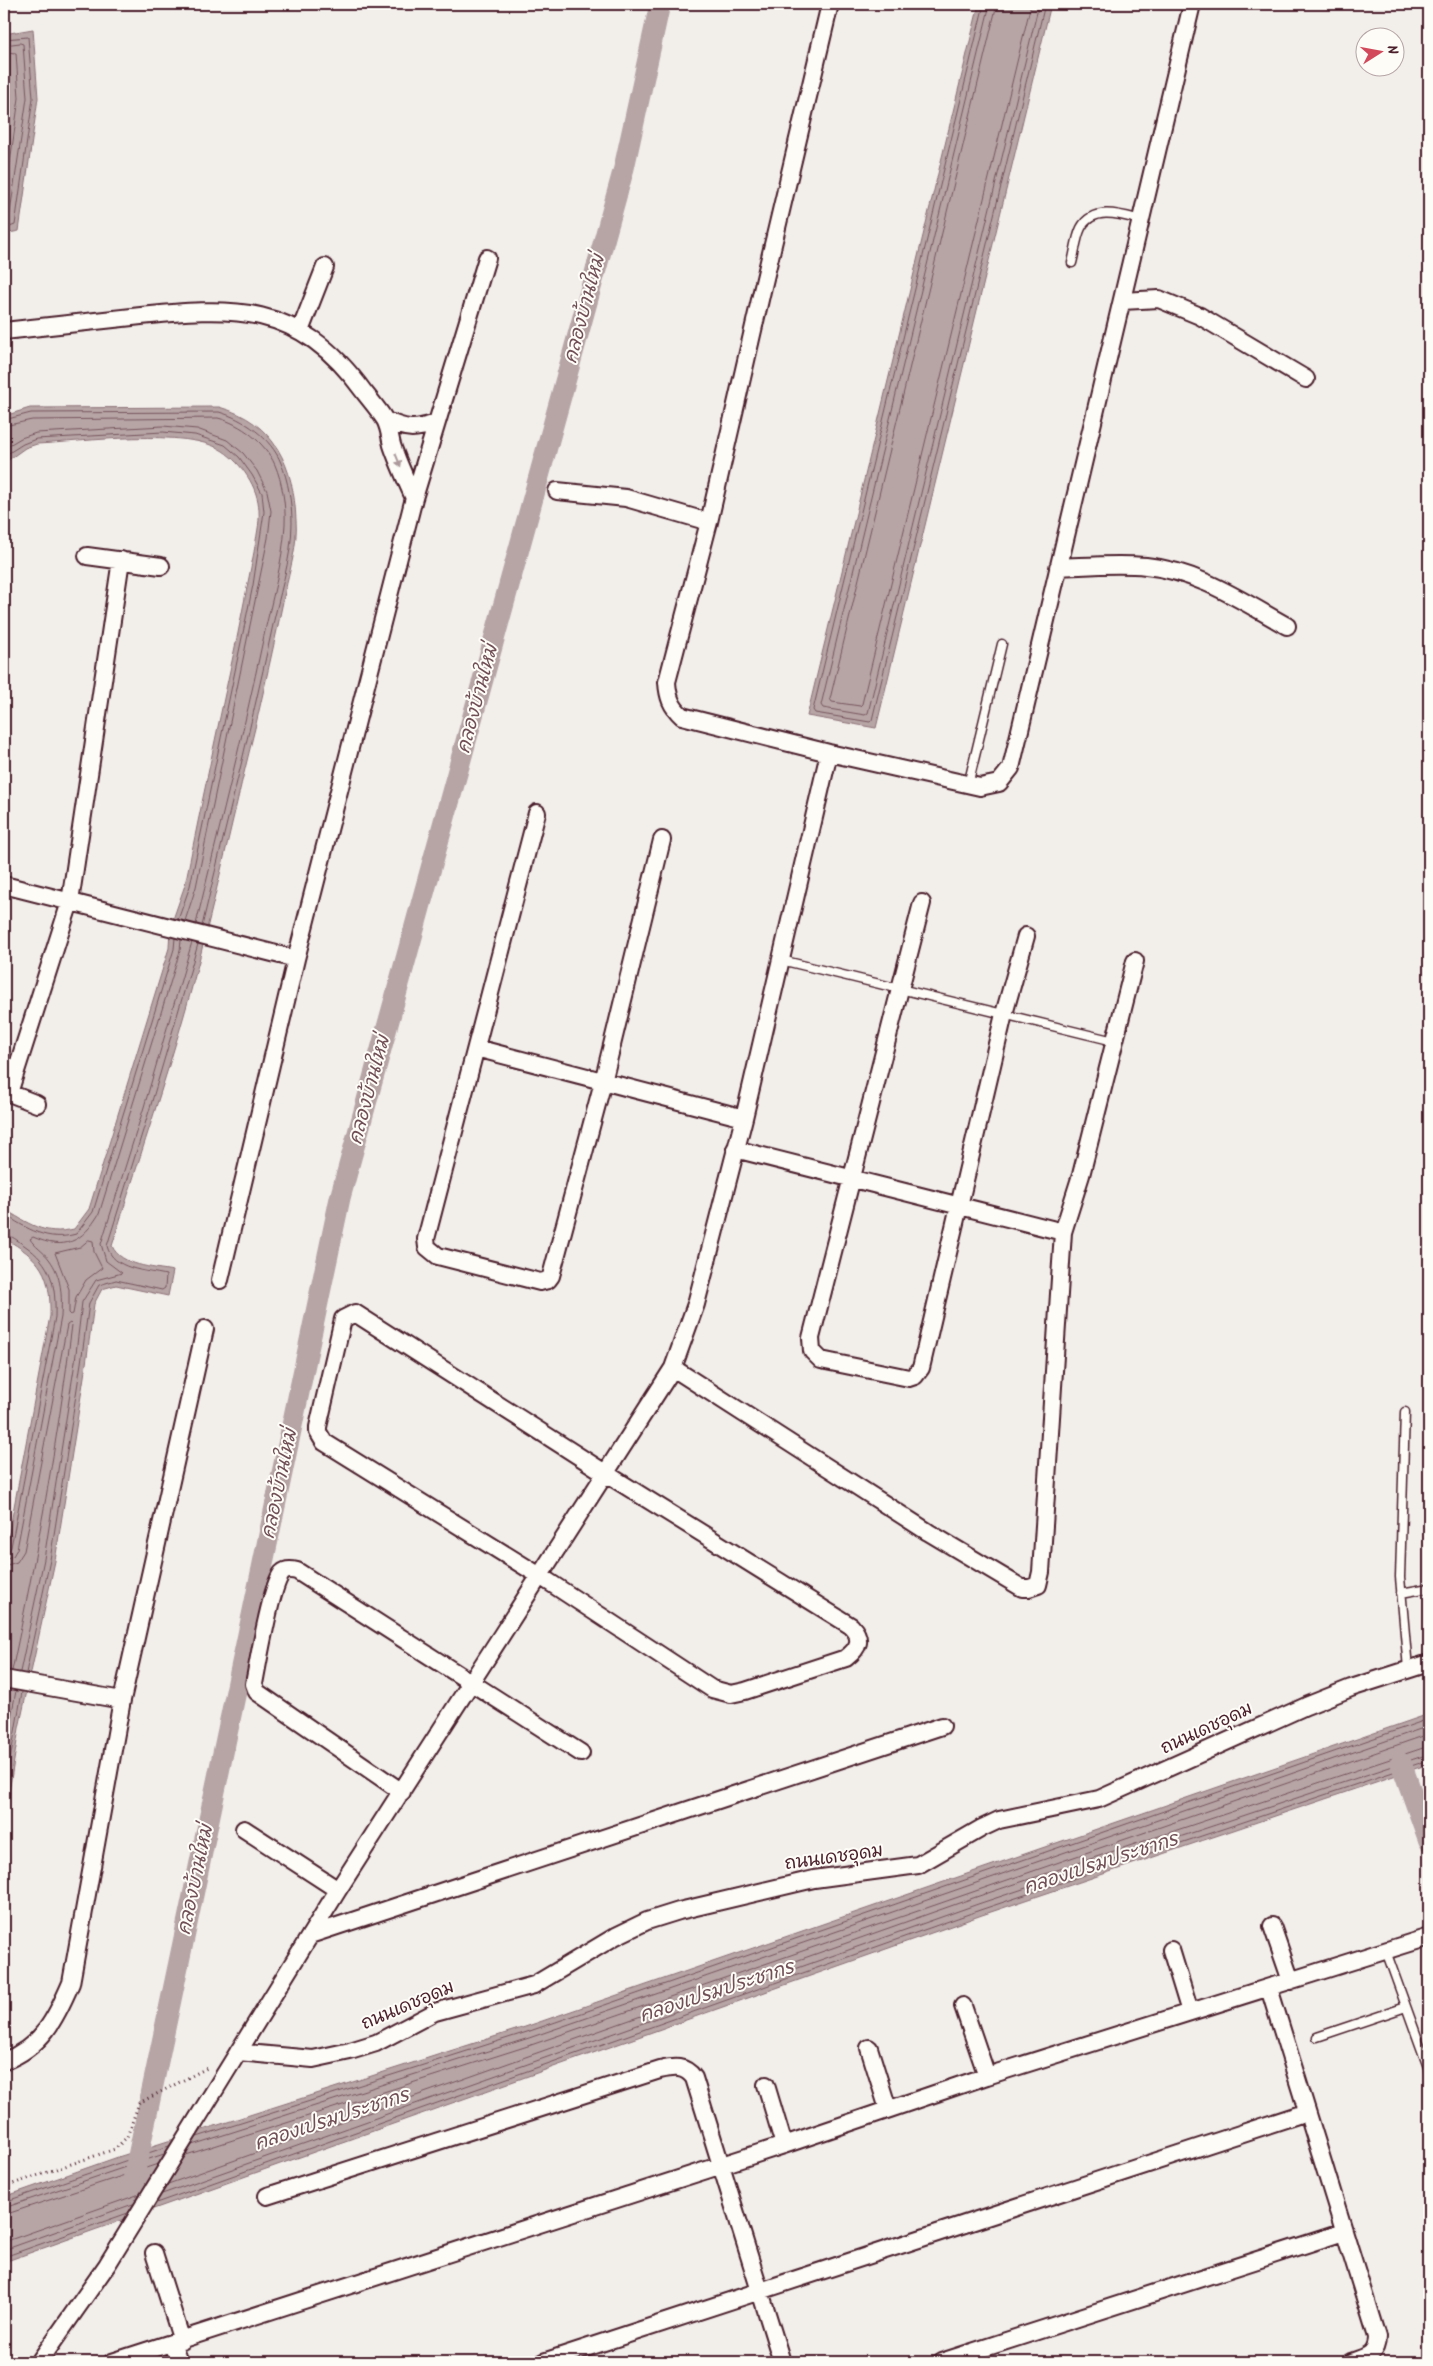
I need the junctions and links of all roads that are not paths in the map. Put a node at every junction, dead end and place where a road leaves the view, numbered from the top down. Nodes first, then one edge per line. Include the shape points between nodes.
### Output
1 (830, 4) edge
2 (1192, 4) edge
3 (1142, 220) junction
4 (487, 258) dead end
5 (1072, 263) dead end
6 (325, 267) dead end
7 (1122, 301) junction
8 (300, 330) junction
9 (4, 331) edge
10 (1306, 379) dead end
11 (385, 420) junction
12 (436, 423) junction
13 (556, 491) dead end
14 (414, 498) junction
15 (709, 522) junction
16 (87, 556) dead end
17 (121, 560) junction
18 (161, 566) dead end
19 (1058, 567) junction
20 (1286, 626) dead end
21 (1002, 644) dead end
22 (829, 753) junction
23 (968, 785) junction
24 (538, 813) dead end
25 (662, 840) dead end
26 (4, 885) edge
27 (70, 902) junction
28 (922, 903) dead end
29 (1026, 936) dead end
30 (296, 959) junction
31 (781, 960) junction
32 (1134, 961) dead end
33 (898, 989) junction
34 (1004, 1014) junction
35 (1114, 1041) junction
36 (476, 1048) junction
37 (603, 1082) junction
38 (7, 1092) edge
39 (36, 1104) dead end
40 (744, 1118) junction
41 (735, 1149) junction
42 (852, 1179) junction
43 (958, 1205) junction
44 (1063, 1232) junction
45 (220, 1280) dead end
46 (205, 1329) dead end
47 (673, 1368) junction
48 (1406, 1412) dead end
49 (605, 1473) junction
50 (540, 1576) junction
51 (1429, 1588) edge
52 (1401, 1593) junction
53 (1429, 1663) edge
54 (1408, 1670) junction
55 (4, 1679) edge
56 (470, 1683) junction
57 (122, 1700) junction
58 (942, 1726) dead end
59 (581, 1754) dead end
60 (402, 1792) junction
61 (244, 1829) dead end
62 (338, 1890) junction
63 (1272, 1926) dead end
64 (310, 1936) junction
65 (1429, 1936) edge
66 (1171, 1950) dead end
67 (1386, 1951) junction
68 (1291, 1980) junction
69 (1269, 1988) junction
70 (963, 2006) dead end
71 (1406, 2007) junction
72 (1190, 2012) junction
73 (1317, 2037) dead end
74 (868, 2048) dead end
75 (238, 2052) junction
76 (4, 2061) edge
77 (1429, 2070) edge
78 (987, 2076) junction
79 (766, 2085) dead end
80 (888, 2108) junction
81 (1307, 2112) junction
82 (784, 2145) junction
83 (720, 2165) junction
84 (267, 2196) dead end
85 (1344, 2232) junction
86 (154, 2253) dead end
87 (758, 2292) junction
88 (177, 2342) junction
89 (39, 2362) edge
90 (112, 2362) edge
91 (179, 2362) edge
92 (543, 2362) edge
93 (782, 2362) edge
94 (941, 2362) edge
95 (1351, 2362) edge

1 - 15 street
2 - 3 street
3 - 5 lane via 1114,213 1100,214 1088,220 1081,229
3 - 7 street
4 - 12 street
6 - 8 street
7 - 10 street via 1159,299 1200,316
7 - 19 street
8 - 9 street via 257,314 191,311
8 - 11 street via 332,354 351,374
11 - 12 street via 408,429
11 -> 14 street
12 - 14 street
13 - 15 street via 626,498
14 - 30 street
15 - 22 street via 667,682 673,708 682,716
16 - 17 street
17 - 18 street
17 - 27 street
19 - 20 street via 1138,565 1170,570 1222,589
19 - 23 street via 1011,768 999,783 980,787
21 - 23 lane
22 - 23 street
22 - 31 street
24 - 36 street
25 - 37 street
26 - 27 street
27 - 30 street
27 - 38 street
28 - 33 street
29 - 34 street
30 - 45 street
31 - 33 lane
31 - 40 street
32 - 35 street
33 - 34 lane
33 - 42 street
34 - 35 lane
34 - 43 street
35 - 44 street via 1081,1175
36 - 37 street
36 - 37 street via 426,1239 427,1247 438,1256 540,1282 548,1280
37 - 40 street
38 - 39 street
40 - 41 street
41 - 42 street
41 - 47 street via 696,1304
42 - 43 street
42 - 43 street via 811,1338 812,1351 821,1360 908,1378 918,1374
43 - 44 street
44 - 47 street via 1041,1572 1038,1584 1033,1587 1022,1588 928,1532
46 - 57 street
47 - 49 street
48 - 52 lane via 1400,1530
49 - 50 street
49 - 50 street via 851,1626 860,1640 857,1648 846,1658 745,1691 722,1693
49 - 50 street via 354,1313 343,1319 318,1427 324,1442
50 - 56 street
51 - 52 lane
52 - 54 lane
53 - 54 street, ถนนเดชอุดม
54 - 75 street, ถนนเดชอุดม via 1306,1706 1099,1799 999,1820 918,1865 814,1879 647,1921 534,1985 435,2012 376,2043 313,2059
55 - 57 street
56 - 59 street
56 - 60 street
56 - 60 street via 297,1571 282,1573 274,1593 254,1684 257,1692
57 - 76 street via 72,1983 58,2014 38,2042
58 - 64 street
60 - 62 street
61 - 62 street
62 - 64 street
63 - 68 street
64 - 75 street
65 - 67 street
66 - 72 street
67 - 68 street
67 - 71 lane
68 - 69 street
69 - 72 street
69 - 81 street
70 - 78 street
71 - 73 lane
71 - 77 lane
72 - 78 street
74 - 80 street
75 - 89 street via 107,2264
78 - 80 street
79 - 82 street
80 - 82 street
81 - 85 street
81 - 87 street
82 - 83 street
83 - 84 street via 694,2078 689,2071 674,2067
83 - 87 street
83 - 88 street
85 - 94 street
85 - 95 street via 1377,2337 1377,2346 1372,2352
86 - 88 street
87 - 92 street
87 - 93 street
88 - 90 street
88 - 91 street

